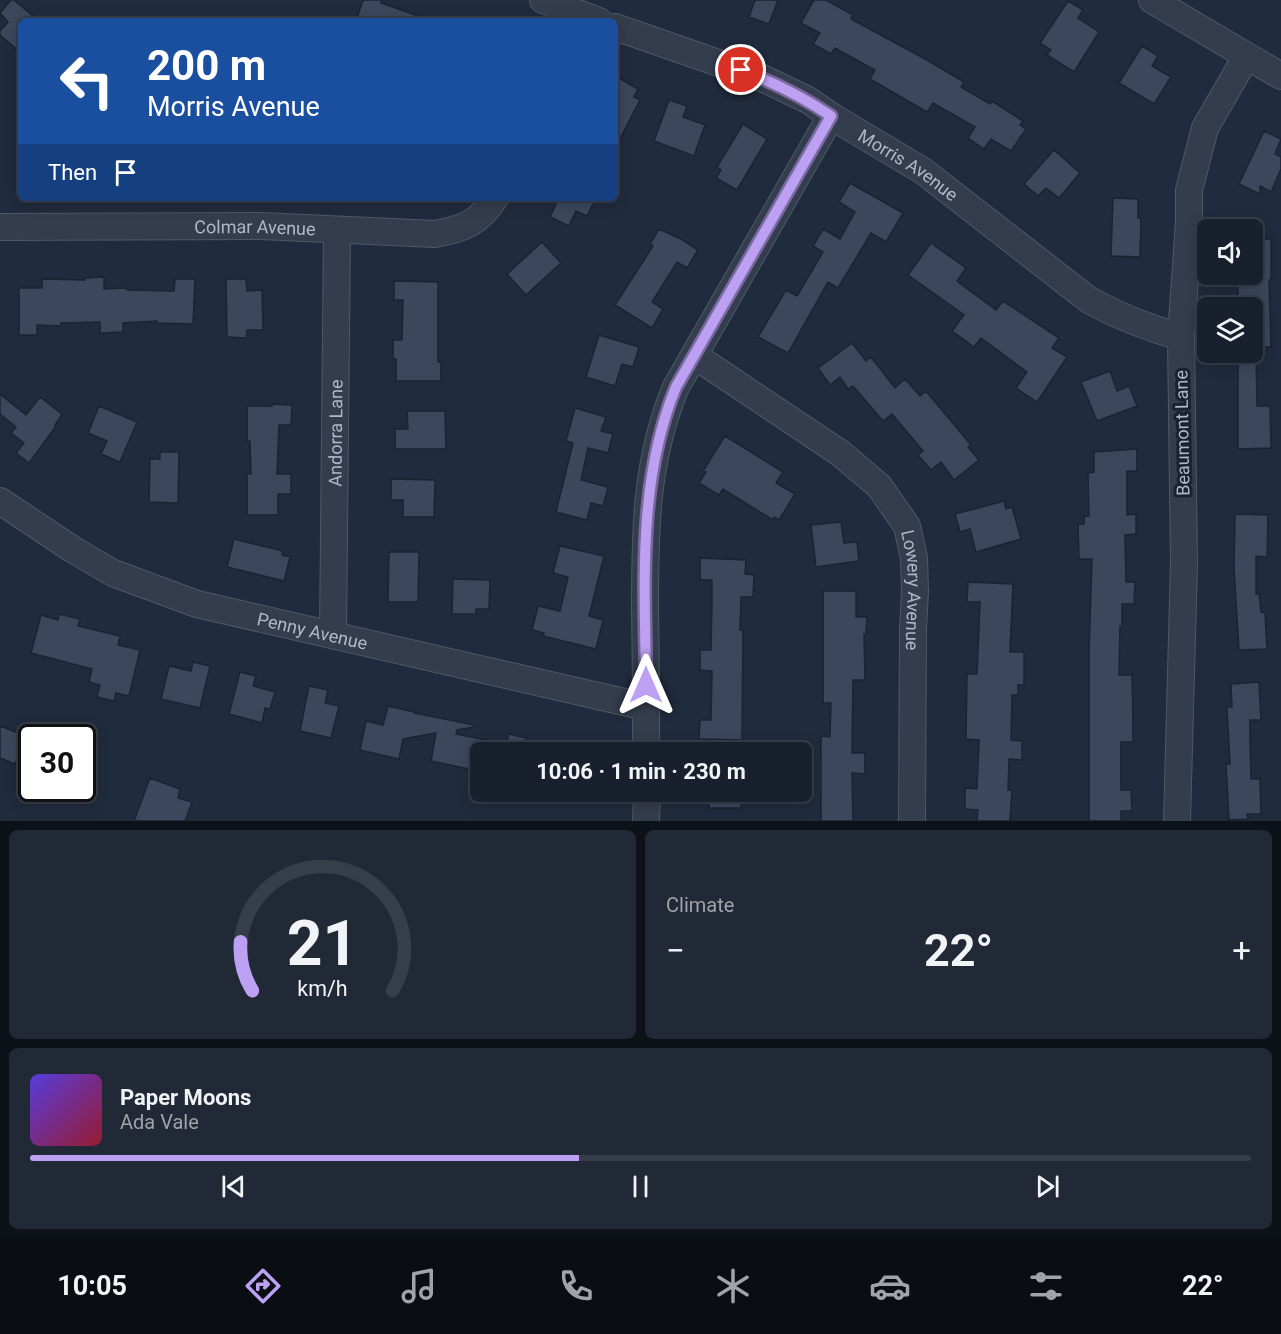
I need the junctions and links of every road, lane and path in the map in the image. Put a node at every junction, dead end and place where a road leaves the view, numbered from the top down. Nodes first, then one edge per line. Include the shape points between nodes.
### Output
1 (543, 0) edge
2 (1152, 0) edge
3 (586, 18) edge
4 (618, 28) edge
5 (1246, 57) junction
6 (1281, 76) edge
7 (831, 116) junction
8 (493, 201) edge
9 (0, 227) edge
10 (337, 231) junction
11 (1181, 337) junction
12 (695, 356) junction
13 (0, 501) edge
14 (333, 635) junction
15 (646, 707) junction
16 (646, 742) edge
17 (646, 802) edge
18 (646, 821) edge
19 (912, 821) edge
20 (1178, 821) edge

1 - 3 street
2 - 5 street
4 - 7 street, Morris Avenue via 762,78
5 - 6 street
5 - 11 street, Beaumont Lane via 1205,128 1195,164
7 - 11 street, Morris Avenue via 923,171 1089,300 1151,329
7 - 12 street
8 - 10 street, Colmar Avenue via 473,223 454,231
9 - 10 street, Colmar Avenue via 261,226
10 - 14 street, Andorra Lane
11 - 20 street, Beaumont Lane via 1184,563
12 - 15 street via 664,417 648,506
12 - 19 street, Lowery Avenue via 840,453 879,486 907,526 914,558 915,591
13 - 14 street, Penny Avenue via 113,573 197,604
14 - 15 street, Penny Avenue
15 - 16 street
17 - 18 street

